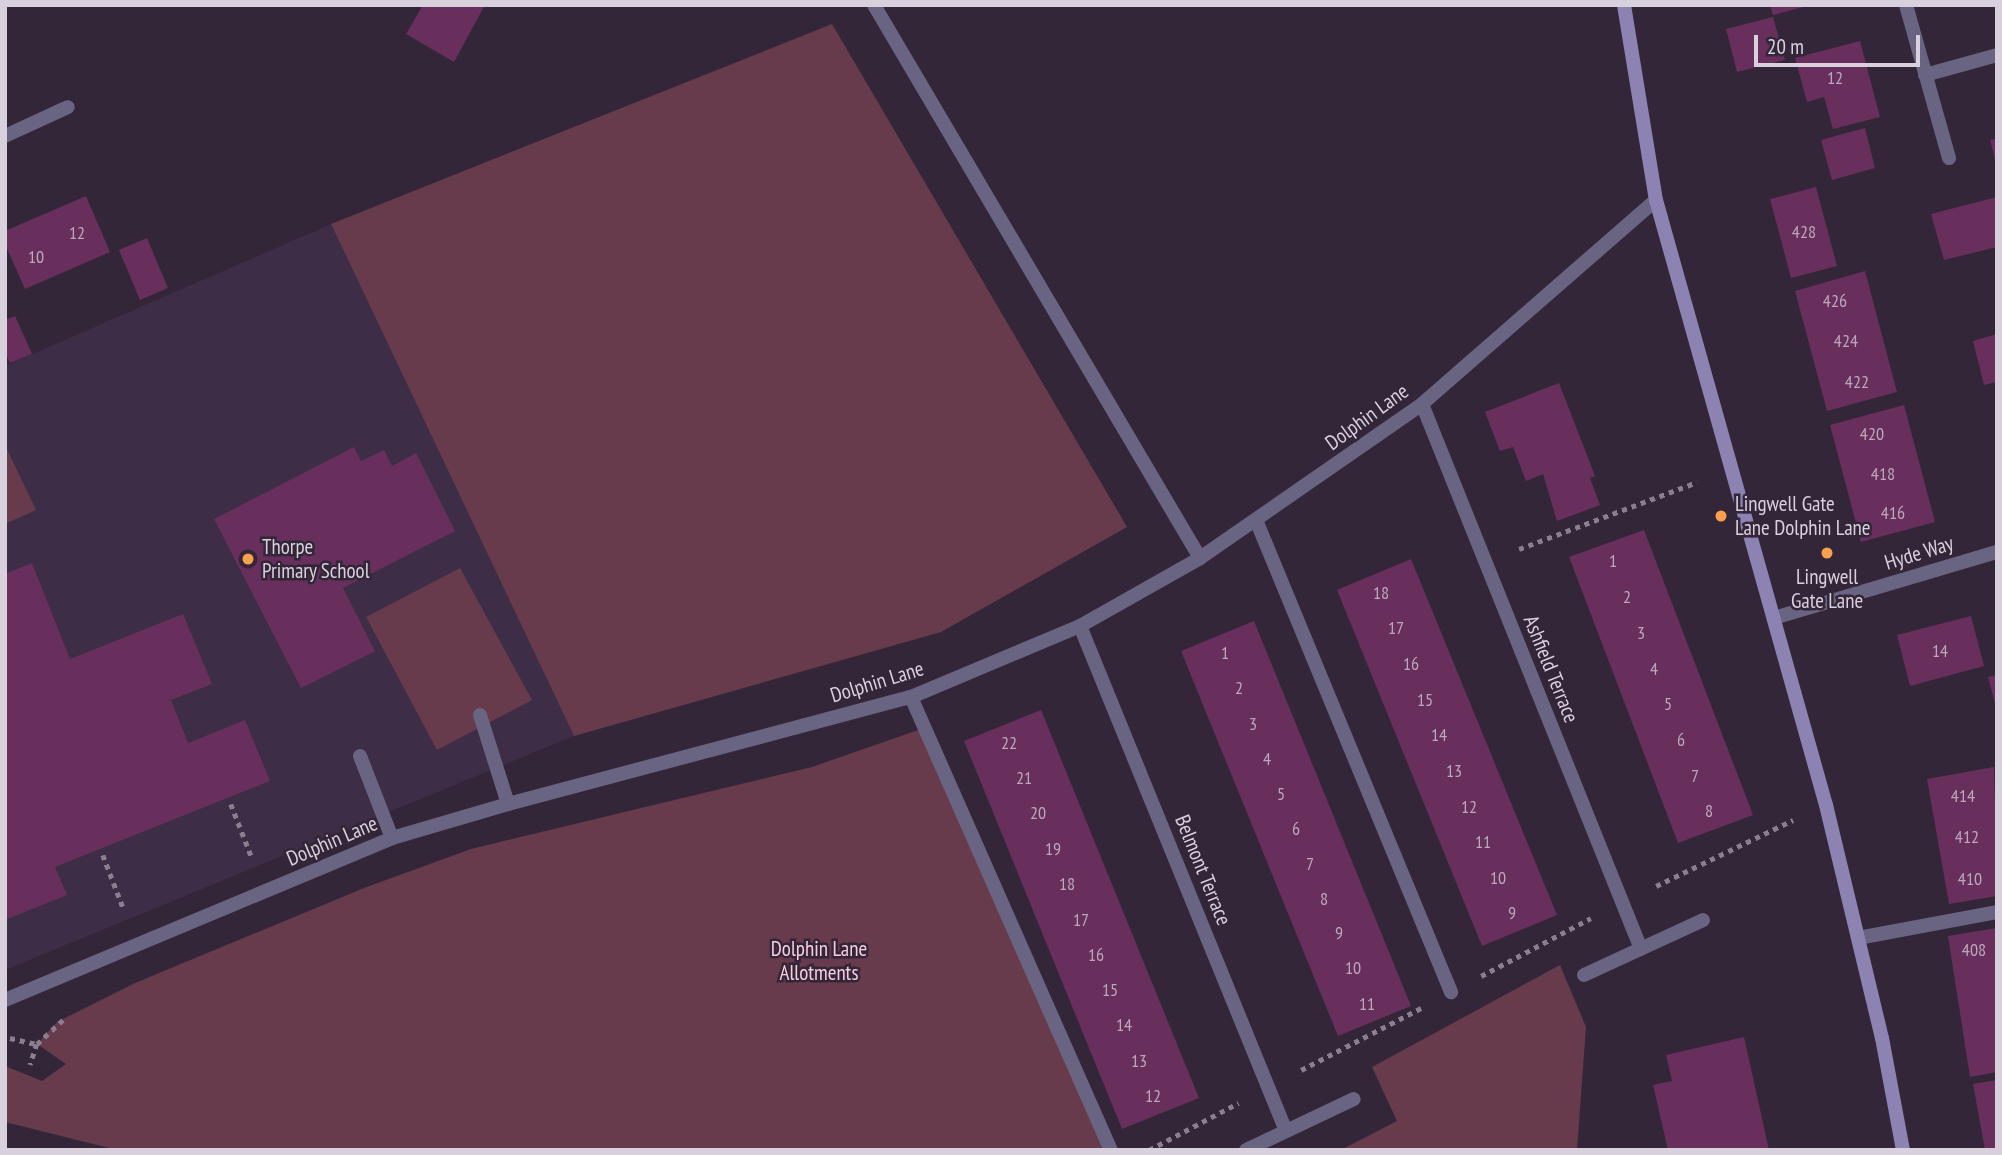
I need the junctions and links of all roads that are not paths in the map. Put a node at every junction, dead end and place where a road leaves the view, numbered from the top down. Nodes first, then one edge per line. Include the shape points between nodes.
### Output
1 (874, 5) edge
2 (1624, 5) edge
3 (1906, 5) edge
4 (1997, 55) edge
5 (1925, 75) junction
6 (68, 107) dead end
7 (5, 136) edge
8 (1949, 158) dead end
9 (1656, 200) junction
10 (1422, 404) junction
11 (1256, 520) junction
12 (1997, 552) edge
13 (1200, 558) junction
14 (1774, 618) junction
15 (1080, 626) junction
16 (911, 697) junction
17 (480, 715) dead end
18 (360, 756) dead end
19 (508, 804) junction
20 (392, 838) junction
21 (1997, 912) edge
22 (1703, 920) dead end
23 (1858, 939) junction
24 (1641, 949) junction
25 (1584, 975) dead end
26 (1451, 992) dead end
27 (5, 1000) edge
28 (1354, 1099) dead end
29 (1286, 1131) junction
30 (1111, 1150) edge
31 (1247, 1150) edge
32 (1903, 1150) edge

1 - 13 street
2 - 9 main road
3 - 5 street
4 - 5 street
5 - 8 street
6 - 7 street
9 - 10 street, Dolphin Lane
9 - 14 main road
10 - 11 street, Dolphin Lane
10 - 24 street, Ashfield Terrace
11 - 13 street, Dolphin Lane
11 - 26 street
12 - 14 street, Hyde Way
13 - 15 street, Dolphin Lane
14 - 23 main road
15 - 16 street, Dolphin Lane
15 - 29 street, Belmont Terrace
16 - 19 street, Dolphin Lane
16 - 30 street
17 - 19 street
18 - 20 street
19 - 20 street, Dolphin Lane
20 - 27 street, Dolphin Lane
21 - 23 street
22 - 24 street
23 - 32 main road
24 - 25 street
28 - 29 street
29 - 31 street

